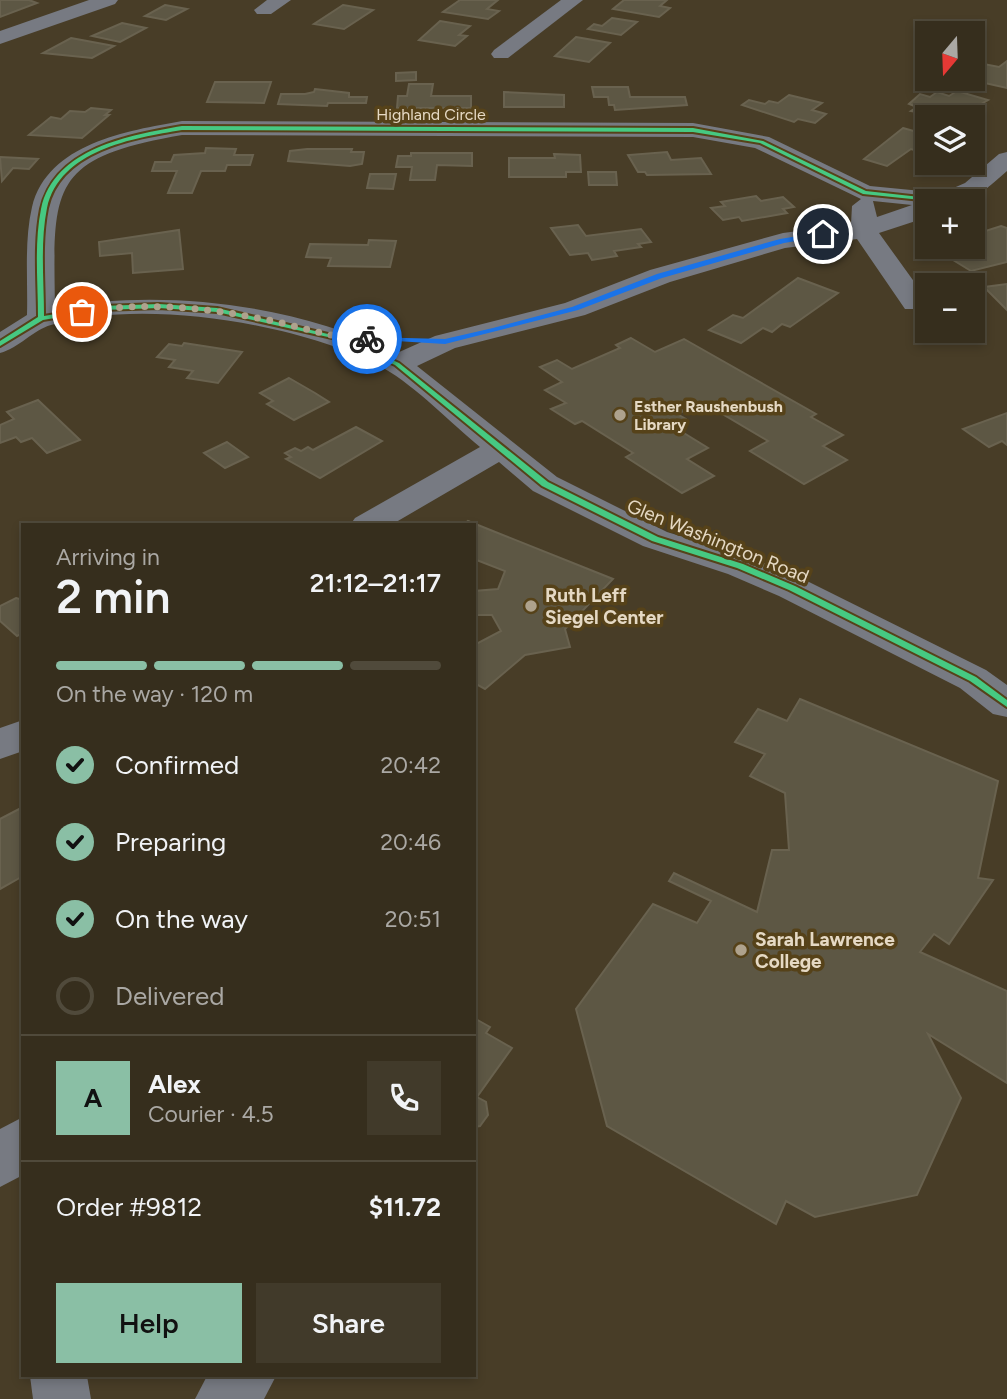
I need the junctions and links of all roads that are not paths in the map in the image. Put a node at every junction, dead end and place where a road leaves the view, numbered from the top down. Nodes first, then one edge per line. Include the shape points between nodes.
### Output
1 (108, 0) edge
2 (573, 0) edge
3 (0, 38) edge
4 (501, 54) dead end
5 (1007, 159) edge
6 (973, 189) edge
7 (865, 193) junction
8 (915, 198) edge
9 (915, 212) edge
10 (864, 230) junction
11 (915, 303) dead end
12 (41, 318) junction
13 (342, 339) junction
14 (445, 341) junction
15 (0, 344) edge
16 (397, 364) junction
17 (501, 448) junction
18 (370, 523) edge
19 (1007, 704) edge
20 (21, 735) edge
21 (0, 745) edge
22 (21, 1142) edge
23 (0, 1163) edge
24 (60, 1377) edge
25 (246, 1377) edge
26 (62, 1399) edge
27 (225, 1399) edge

1 - 3 street
2 - 4 street
5 - 6 street
7 - 8 street, Highland Circle
7 - 10 street
7 - 12 street, Highland Circle via 761,142 693,130 172,130 81,159 52,186 43,228
9 - 10 street
10 - 11 street
10 - 14 street via 783,241 660,276 575,309
12 - 13 street via 102,308 217,310
12 - 15 street
13 - 14 street
13 - 16 street, Glen Washington Road
14 - 16 street
16 - 17 street, Glen Washington Road
17 - 18 street
17 - 19 street, Glen Washington Road via 545,484 655,539 792,588 972,679
20 - 21 street
22 - 23 street
24 - 26 street
25 - 27 street

